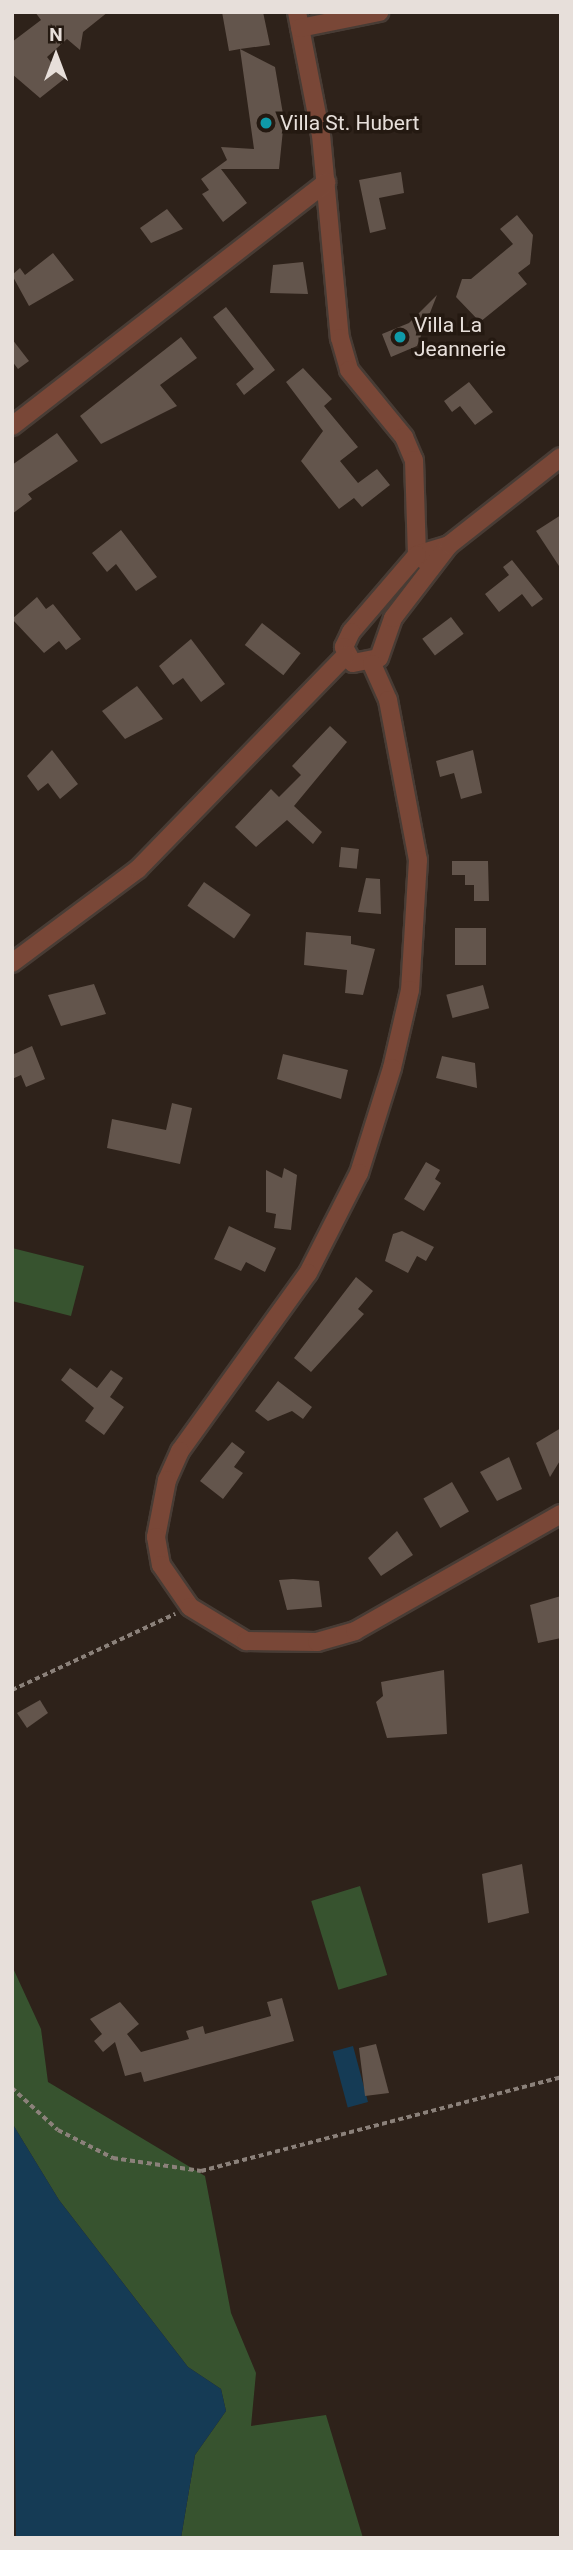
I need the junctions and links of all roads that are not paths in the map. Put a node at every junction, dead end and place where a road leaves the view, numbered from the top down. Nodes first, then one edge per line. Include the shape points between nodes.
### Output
1 (379, 12) edge
2 (298, 20) edge
3 (327, 182) junction
4 (12, 426) edge
5 (561, 457) edge
6 (449, 545) junction
7 (416, 555) junction
8 (432, 566) junction
9 (359, 628) junction
10 (383, 641) junction
11 (346, 655) junction
12 (372, 664) junction
13 (12, 963) edge
14 (561, 1514) edge

1 - 2 street
2 - 3 street
3 - 4 street
3 - 7 street via 340,338 349,370 404,437 414,460
5 - 6 street
6 - 7 street
6 - 8 street
7 - 8 street
7 - 9 street
8 - 10 street
9 - 10 street
9 - 11 street via 346,639
10 - 12 street
11 - 12 street via 353,663
11 - 13 street via 138,869
12 - 14 street via 387,700 418,860 410,990 359,1173 309,1273 180,1451 167,1480 158,1546 174,1589 190,1607 246,1641 317,1642 355,1631

